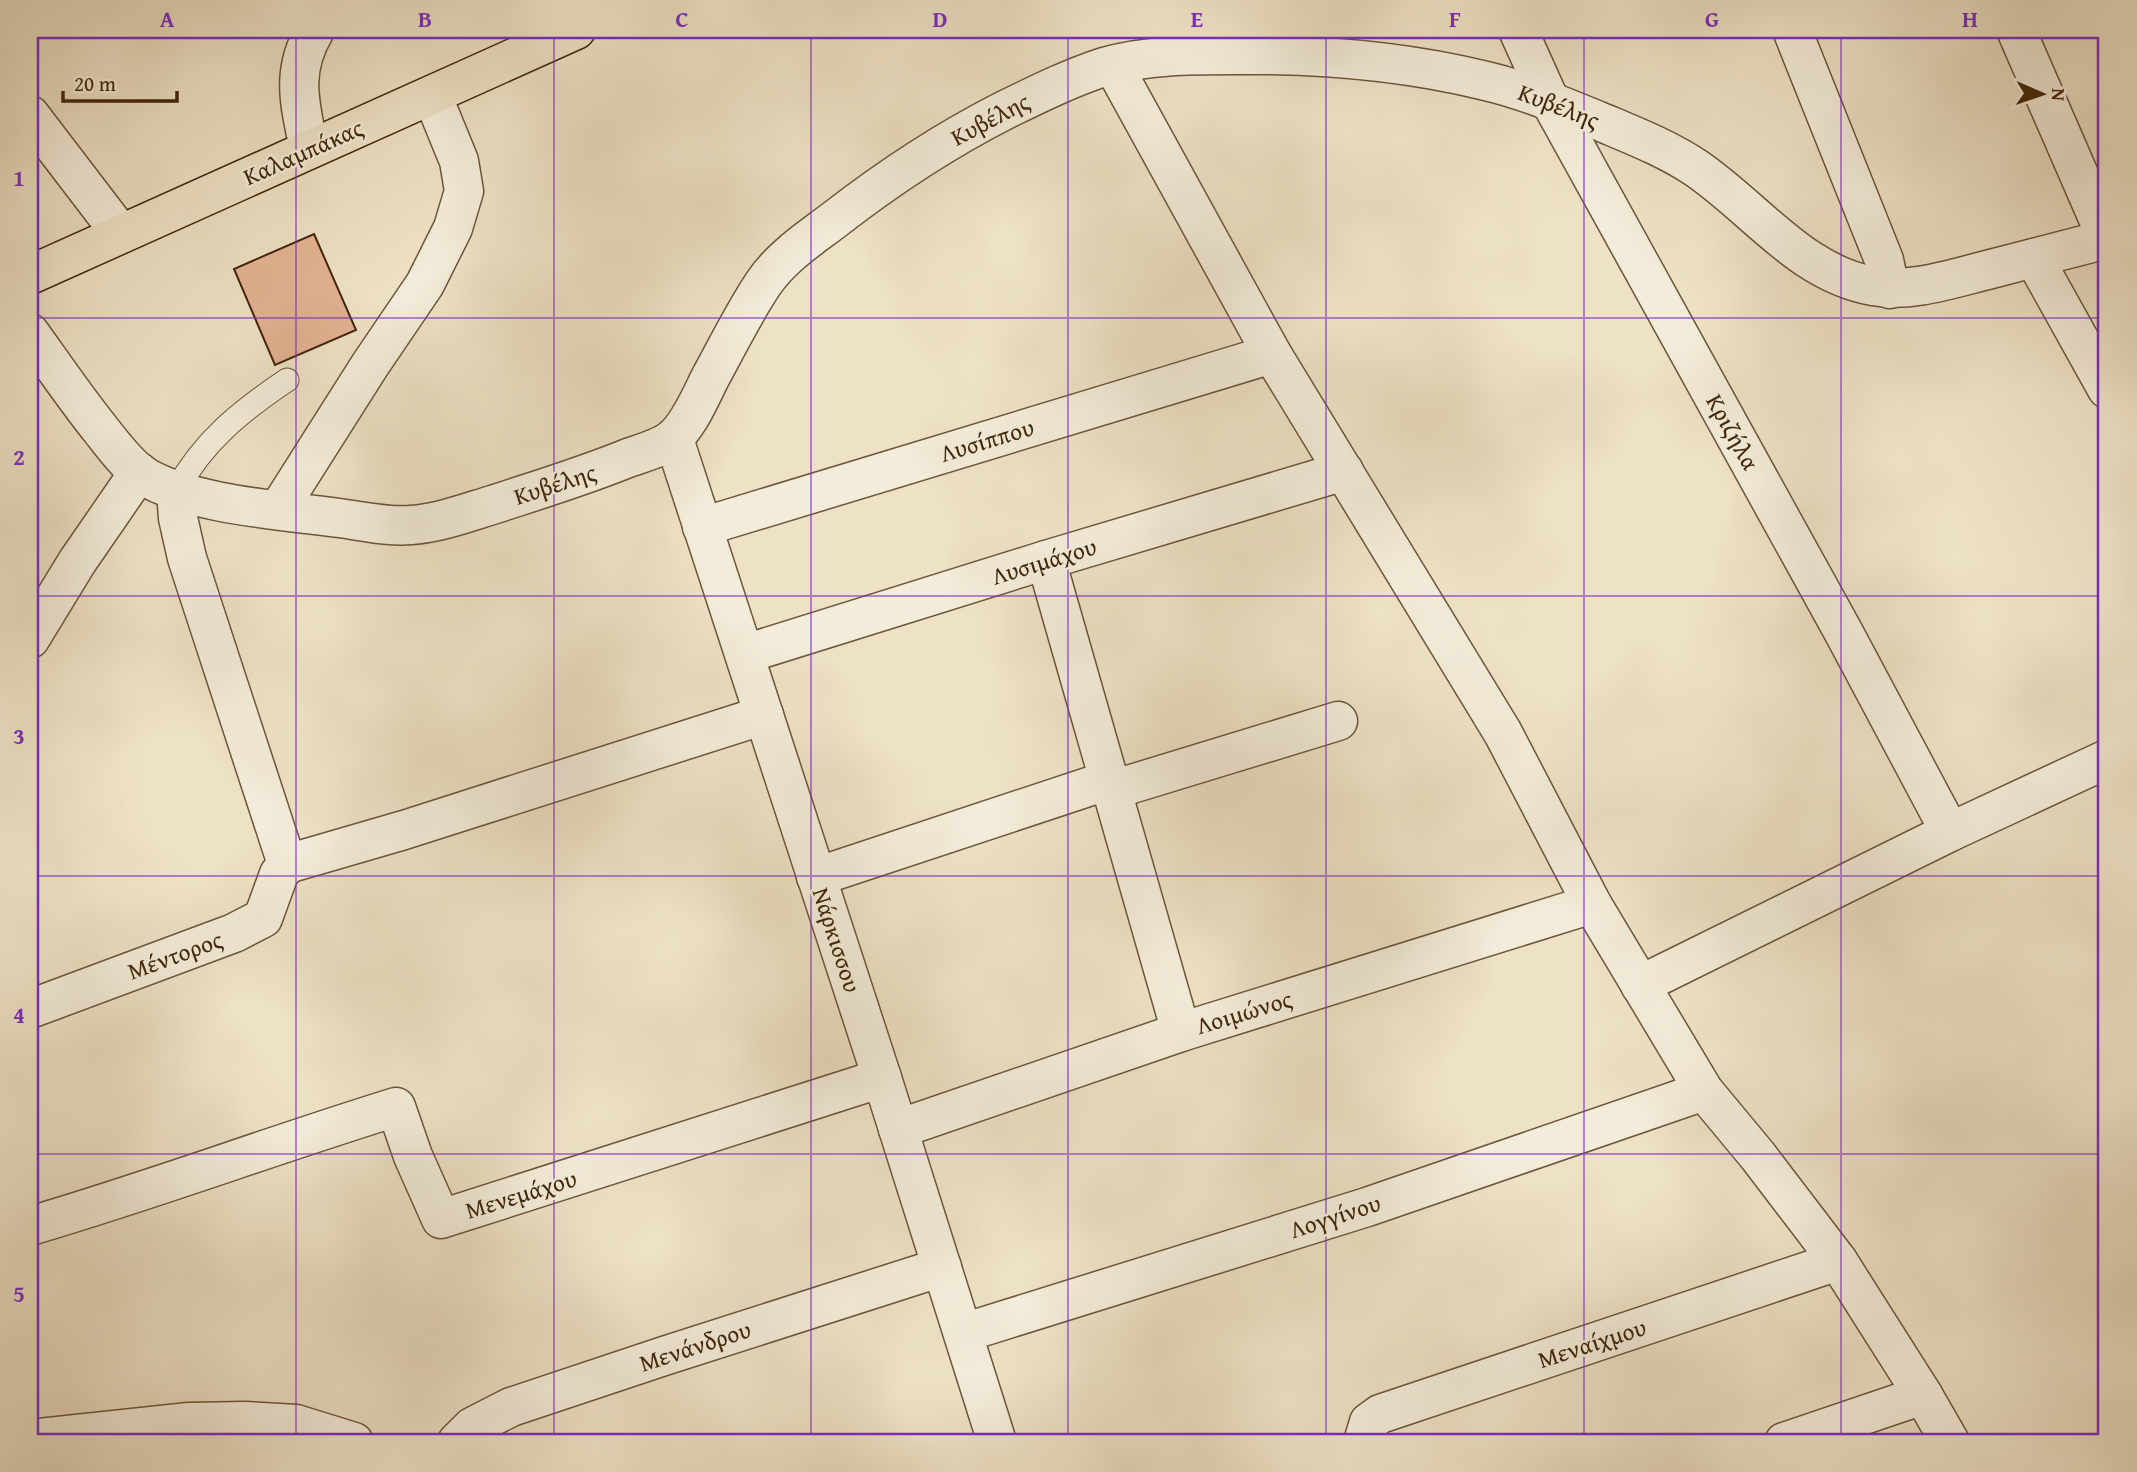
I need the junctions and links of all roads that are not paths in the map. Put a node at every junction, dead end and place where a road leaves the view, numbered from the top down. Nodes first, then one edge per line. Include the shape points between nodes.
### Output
1 (315, 30) edge
2 (576, 30) edge
3 (1518, 30) edge
4 (1792, 30) edge
5 (2017, 30) edge
6 (1113, 65) junction
7 (432, 95) junction
8 (1550, 101) junction
9 (30, 115) edge
10 (309, 149) junction
11 (121, 234) junction
12 (2107, 239) edge
13 (2035, 258) junction
14 (30, 275) edge
15 (1890, 289) junction
16 (30, 333) edge
17 (1272, 354) junction
18 (287, 380) dead end
19 (2107, 389) edge
20 (674, 439) junction
21 (1344, 471) junction
22 (139, 472) junction
23 (176, 491) junction
24 (278, 510) junction
25 (702, 527) junction
26 (1046, 560) junction
27 (30, 639) edge
28 (745, 654) junction
29 (764, 715) junction
30 (1338, 721) dead end
31 (2107, 759) edge
32 (1110, 785) junction
33 (1950, 832) junction
34 (287, 864) junction
35 (816, 877) junction
36 (1592, 904) junction
37 (1640, 985) junction
38 (30, 1009) edge
39 (1181, 1032) junction
40 (882, 1078) junction
41 (1704, 1091) junction
42 (898, 1129) junction
43 (30, 1226) edge
44 (1838, 1261) junction
45 (942, 1267) junction
46 (963, 1334) junction
47 (1923, 1395) junction
48 (30, 1439) edge
49 (354, 1442) edge
50 (457, 1442) edge
51 (997, 1442) edge
52 (1363, 1442) edge
53 (1784, 1442) edge
54 (1950, 1442) edge

1 - 10 street via 304,52 298,85
2 - 7 main road, Καλαμπάκας
3 - 8 street, Κριζήλα
4 - 15 street via 1884,260
5 - 12 street
6 - 8 street, Κυβέλης via 1192,55 1366,61 1479,79
6 - 17 street
6 - 20 street, Κυβέλης via 1075,77 969,128 871,192 786,257 766,278
7 - 10 main road, Καλαμπάκας
7 - 24 street via 459,161 464,191 453,228 425,284
8 - 15 street, Κυβέλης via 1691,165 1817,266 1849,281
8 - 33 street, Κριζήλα
9 - 11 street
10 - 11 main road, Καλαμπάκας
11 - 14 main road, Καλαμπάκας
12 - 13 street, Κυβέλης
13 - 15 street, Κυβέλης
13 - 19 street
16 - 22 street, Κυβέλης via 86,411
17 - 21 street
17 - 25 street, Λυσίππου
18 - 23 lane via 244,409 212,440
20 - 24 street, Κυβέλης via 567,481 431,522 393,525
20 - 25 street, Νάρκισσου
21 - 26 street, Λυσιμάχου
21 - 36 street via 1503,733
22 - 23 street, Κυβέλης
22 - 27 street
23 - 24 street, Κυβέλης
23 - 34 street via 187,558
25 - 28 street, Νάρκισσου
26 - 28 street, Λυσιμάχου
26 - 32 street
28 - 29 street, Νάρκισσου
29 - 34 street
29 - 35 street, Νάρκισσου
30 - 32 street
31 - 33 street
32 - 35 street
32 - 39 street
33 - 37 street
34 - 38 street, Μέντορος via 258,922
35 - 40 street, Νάρκισσου
36 - 37 street
36 - 39 street, Λοιμώνος
37 - 41 street
39 - 42 street, Λοιμώνος
40 - 42 street, Νάρκισσου
40 - 43 street, Μενεμάχου via 441,1219 396,1107
41 - 44 street
41 - 46 street, Λογγίνου via 1367,1207
42 - 45 street, Νάρκισσου
44 - 47 street
44 - 52 street, Μεναίχμου via 1388,1411 1371,1419
45 - 46 street, Νάρκισσου
45 - 50 street, Μενάνδρου via 511,1406 472,1427
46 - 51 street, Νάρκισσου
47 - 53 street
47 - 54 street
48 - 49 street via 189,1422 245,1421 296,1424

